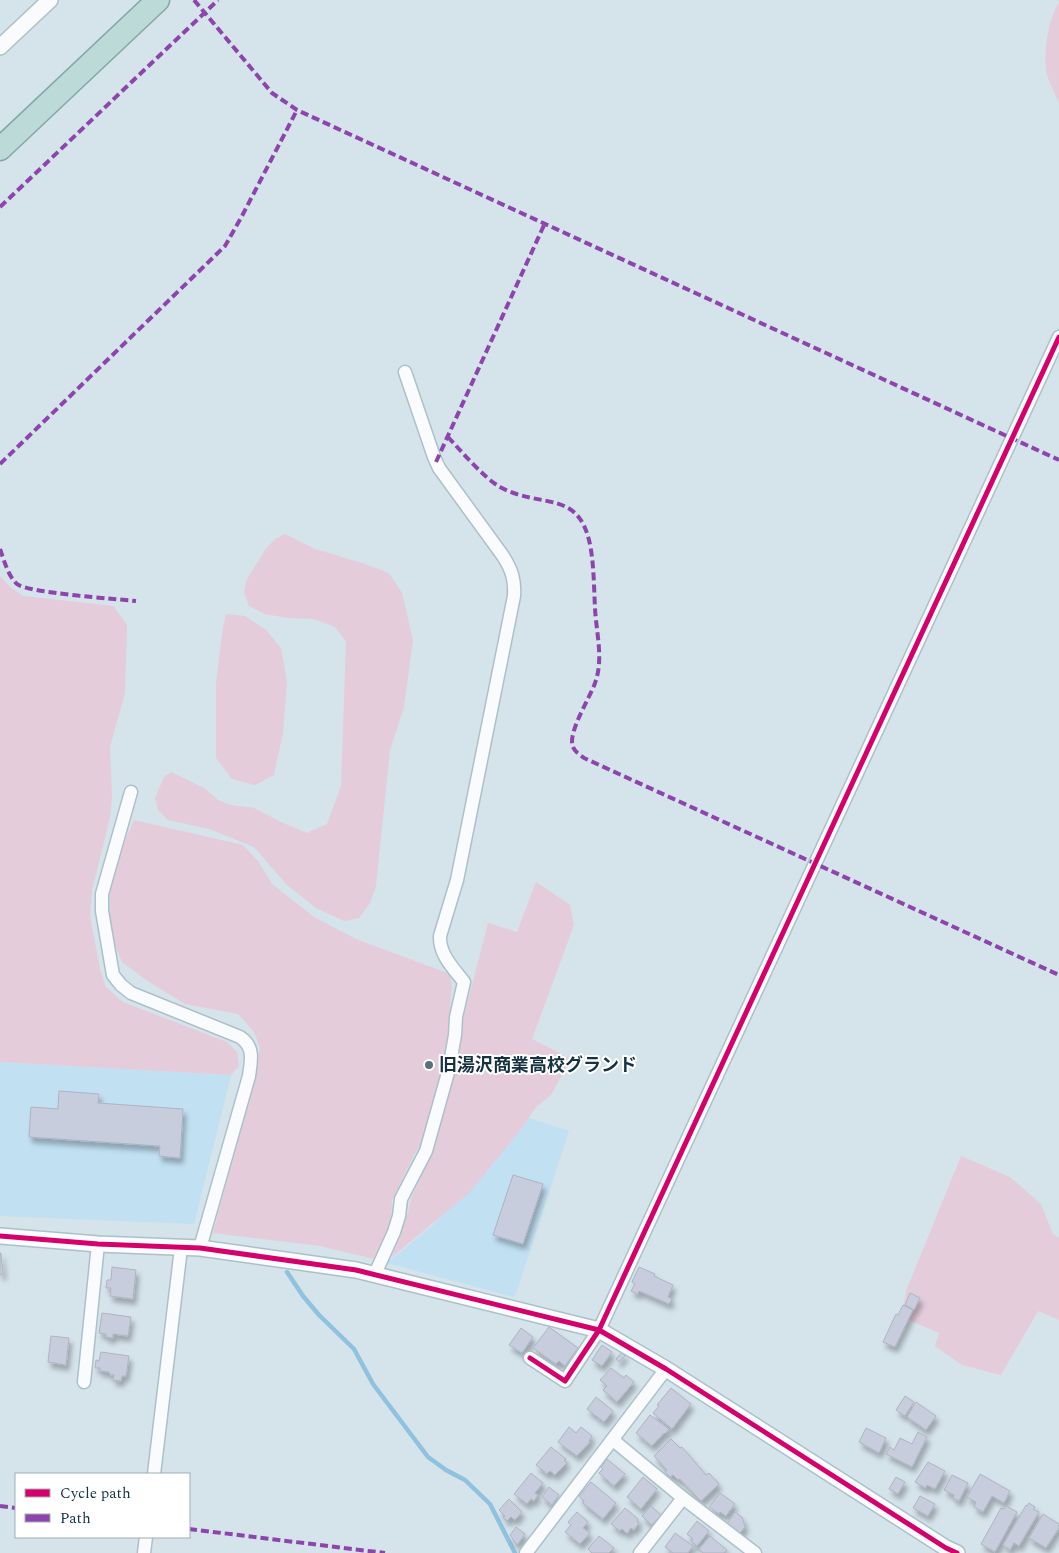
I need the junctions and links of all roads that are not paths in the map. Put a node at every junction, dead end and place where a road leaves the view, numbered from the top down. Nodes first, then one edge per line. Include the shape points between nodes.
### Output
1 (50, 0) edge
2 (158, 0) edge
3 (0, 47) edge
4 (0, 149) edge
5 (1059, 338) edge
6 (405, 372) dead end
7 (131, 792) dead end
8 (0, 1236) edge
9 (98, 1244) junction
10 (181, 1248) junction
11 (200, 1248) junction
12 (374, 1274) junction
13 (599, 1330) junction
14 (530, 1358) dead end
15 (666, 1370) junction
16 (84, 1382) dead end
17 (613, 1440) junction
18 (154, 1473) edge
19 (683, 1498) junction
20 (146, 1538) edge
21 (144, 1553) edge
22 (526, 1553) edge
23 (640, 1553) edge
24 (755, 1553) edge
25 (957, 1553) edge

1 - 3 street
2 - 4 highway
5 - 13 street
6 - 12 street via 439,468 512,569 515,582 457,880 440,936 443,954 464,982 449,1069 426,1151 401,1199 394,1232
7 - 11 street via 102,894 114,975 131,993 240,1037 248,1042 250,1050 249,1076
8 - 9 street
9 - 10 street
9 - 16 street
10 - 11 street
10 - 18 street
11 - 12 street
12 - 13 street
13 - 14 street via 565,1381
13 - 15 street
15 - 17 street
15 - 25 street
17 - 19 street
17 - 22 street
19 - 23 street
19 - 24 street
20 - 21 street

